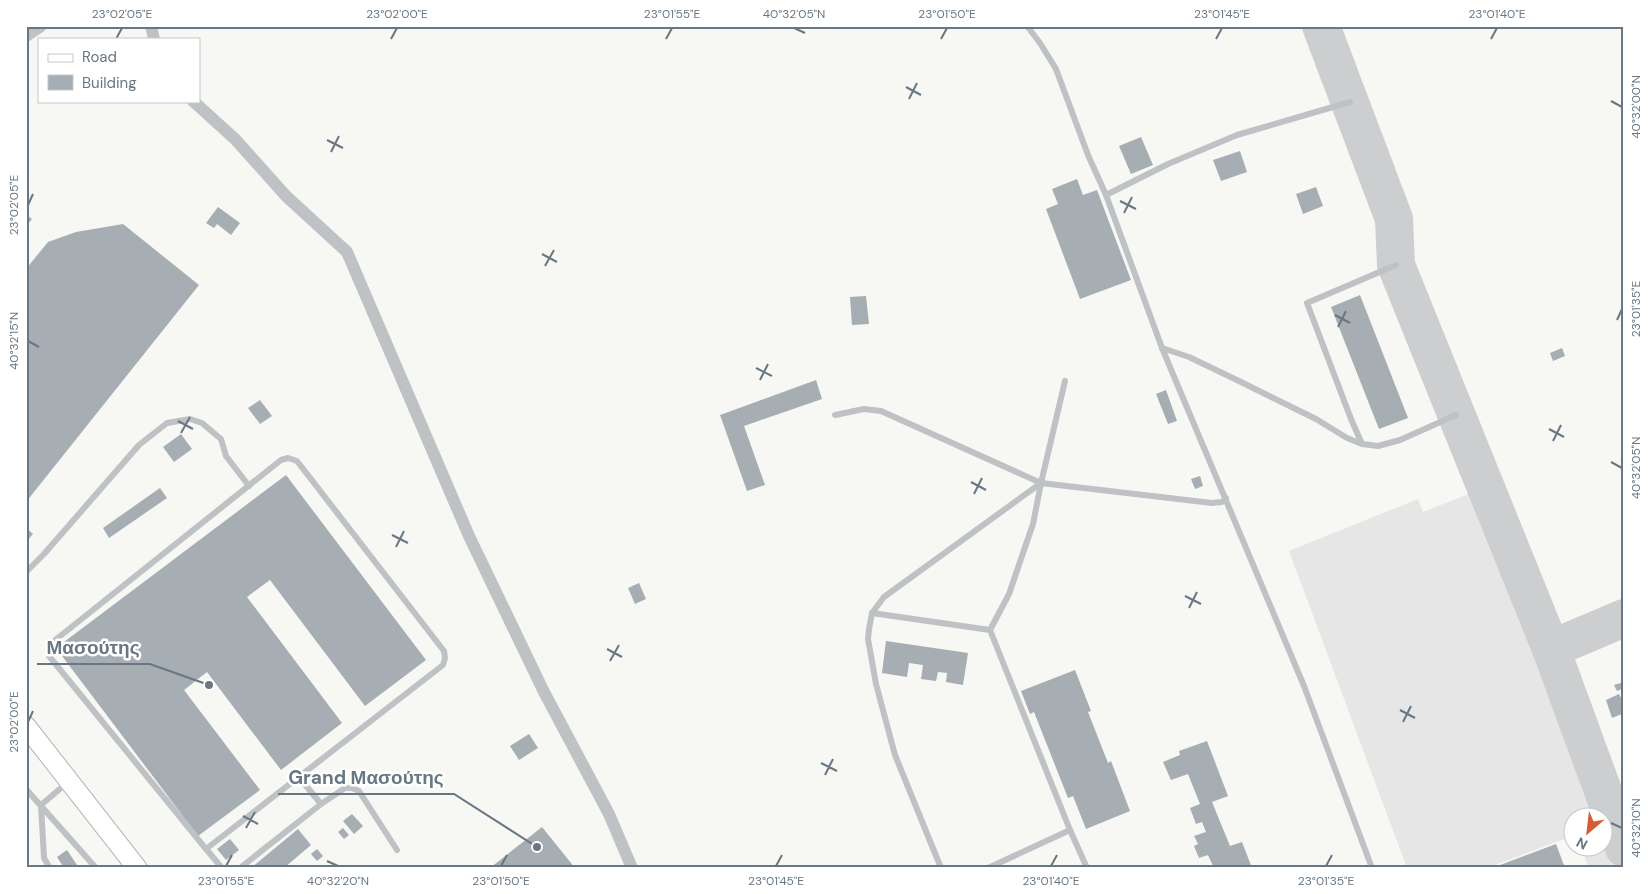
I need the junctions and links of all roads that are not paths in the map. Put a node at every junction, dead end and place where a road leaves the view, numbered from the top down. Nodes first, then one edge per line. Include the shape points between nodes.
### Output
1 (41, 26) edge
2 (1027, 26) edge
3 (26, 36) edge
4 (194, 102) edge
5 (1350, 102) dead end
6 (1106, 195) junction
7 (1396, 265) dead end
8 (1162, 348) junction
9 (1065, 381) dead end
10 (835, 415) dead end
11 (1456, 415) dead end
12 (1362, 444) junction
13 (1041, 483) junction
14 (249, 486) junction
15 (1226, 498) junction
16 (26, 572) edge
17 (872, 613) junction
18 (990, 630) junction
19 (26, 726) edge
20 (298, 776) junction
21 (69, 781) junction
22 (26, 789) edge
23 (321, 804) junction
24 (41, 805) junction
25 (1070, 830) junction
26 (206, 849) junction
27 (397, 850) dead end
28 (50, 868) edge
29 (96, 868) edge
30 (137, 868) edge
31 (222, 868) edge
32 (240, 868) edge
33 (632, 868) edge
34 (941, 868) edge
35 (988, 868) edge
36 (1087, 868) edge
37 (1372, 868) edge

1 - 3 street
2 - 6 lane via 1056,69
4 - 33 street via 235,139 286,196 347,252 469,536 544,692 609,814
5 - 6 lane via 1237,135
6 - 8 lane
7 - 12 lane via 1307,303
8 - 12 lane via 1189,357
8 - 15 lane
9 - 13 lane
10 - 13 lane via 864,409 881,411
11 - 12 lane via 1400,440 1378,446
13 - 15 lane via 1212,502 1222,502
13 - 17 lane via 884,597
13 - 18 lane via 1033,524 1009,594
14 - 16 lane via 226,456 221,439 202,423 190,419 167,423 139,445
14 - 20 lane via 282,460 297,461 444,651 443,665
14 - 26 lane via 54,641 49,656
15 - 37 lane via 1304,686
17 - 18 lane
17 - 34 lane via 868,640 882,710 895,755
18 - 25 lane
19 - 21 main road
20 - 23 lane
20 - 26 lane
21 - 24 lane
21 - 30 main road
22 - 24 lane
23 - 27 lane via 344,788 359,791
23 - 32 lane
24 - 28 lane via 44,858
24 - 29 lane
25 - 35 lane
25 - 36 lane
26 - 31 lane

